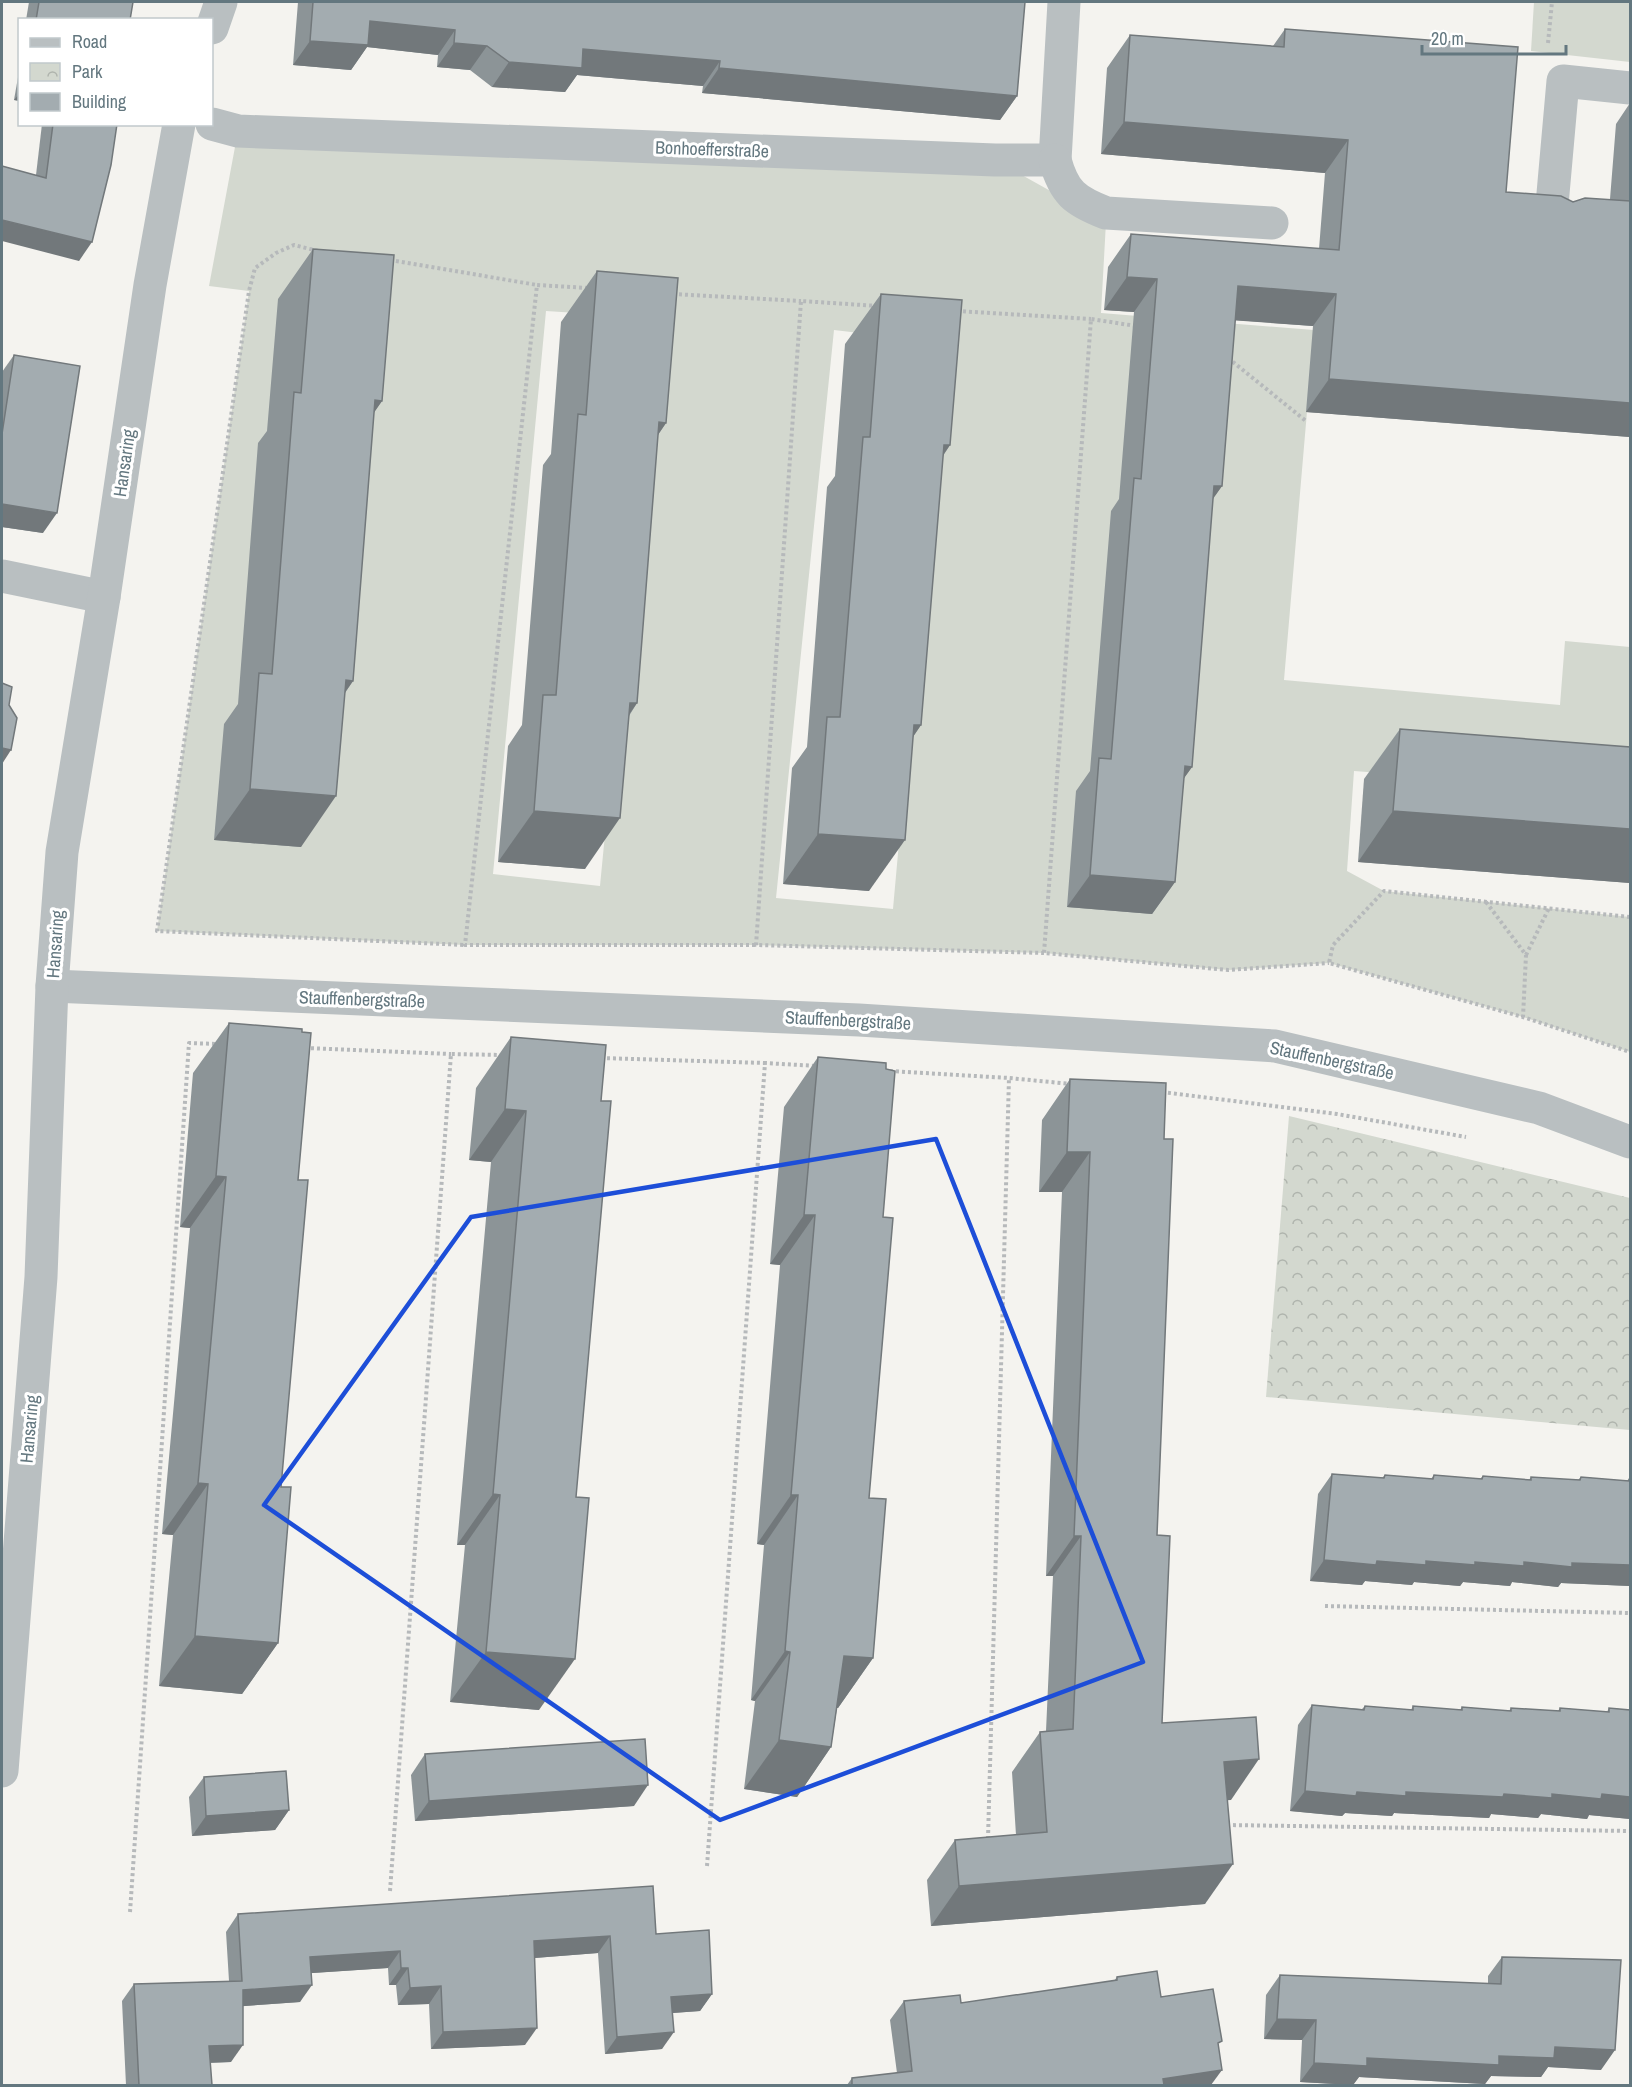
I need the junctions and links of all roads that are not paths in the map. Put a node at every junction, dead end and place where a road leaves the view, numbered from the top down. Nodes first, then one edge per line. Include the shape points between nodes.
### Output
1 (221, 2) edge
2 (1064, 2) edge
3 (213, 25) edge
4 (1630, 88) edge
5 (213, 124) edge
6 (179, 126) edge
7 (1055, 160) junction
8 (1551, 216) edge
9 (1272, 223) dead end
10 (2, 576) edge
11 (104, 597) junction
12 (52, 986) junction
13 (1630, 1142) edge
14 (2, 1771) edge

1 - 3 street
2 - 7 street
4 - 8 street via 1563,81
5 - 7 street, Bonhoefferstraße via 238,131
6 - 11 street, Hansaring via 150,285
7 - 9 street via 1070,195 1106,213
10 - 11 street
11 - 12 street, Hansaring via 62,852
12 - 13 street, Stauffenbergstraße via 859,1020 1275,1046 1539,1108
12 - 14 street, Hansaring via 40,1278

